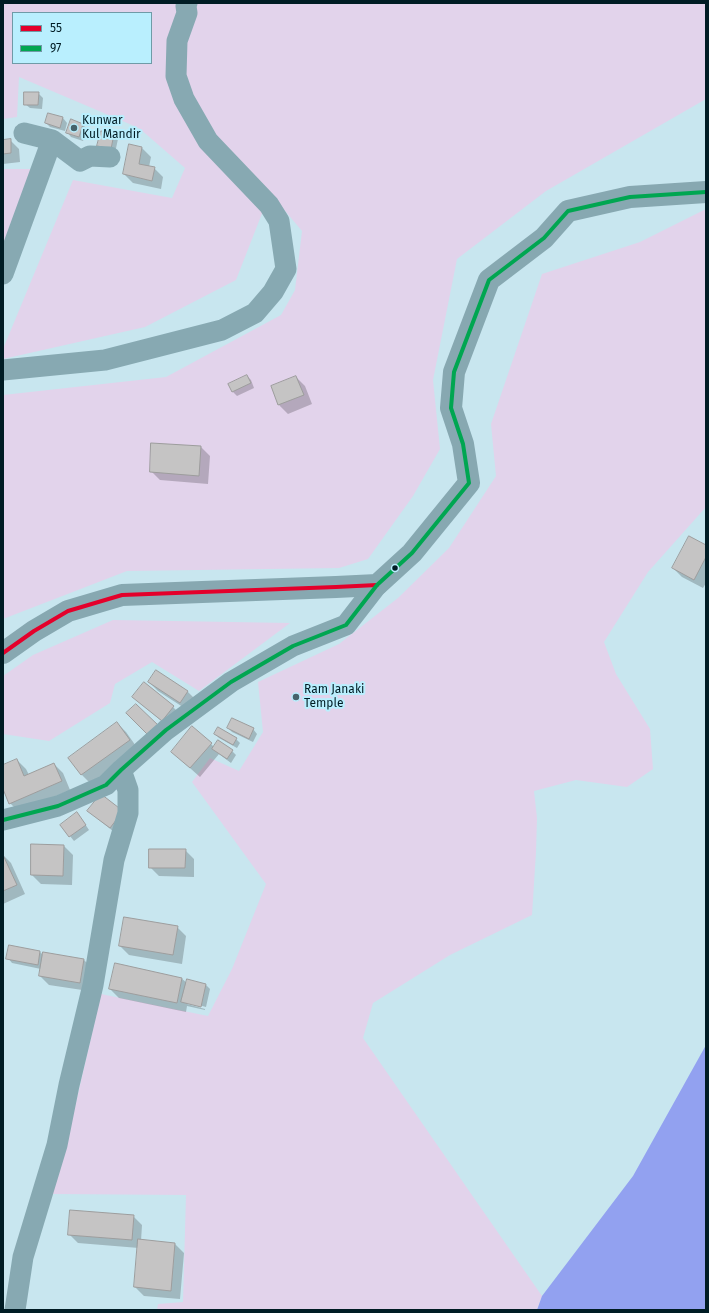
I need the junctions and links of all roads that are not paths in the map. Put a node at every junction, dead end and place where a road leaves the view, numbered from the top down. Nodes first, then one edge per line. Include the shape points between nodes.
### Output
1 (187, 3) edge
2 (24, 133) dead end
3 (52, 140) junction
4 (110, 157) dead end
5 (706, 192) edge
6 (3, 274) edge
7 (3, 370) edge
8 (377, 584) junction
9 (3, 653) edge
10 (121, 770) junction
11 (3, 820) edge
12 (15, 1310) edge

1 - 7 street via 187,13 177,41 176,76 184,99 208,141 269,205 279,221 286,269 273,292 255,313 222,330 105,360
2 - 3 street
3 - 4 street via 80,161 90,156
3 - 6 street
5 - 8 street via 630,197 568,211 544,238 489,280 454,372 451,408 463,444 469,483 412,553
8 - 9 street via 122,594 68,611
8 - 10 street via 346,625 293,646 231,682 166,730
10 - 11 street via 106,785 58,806
10 - 12 street via 128,790 128,813 114,860 93,984 68,1085 57,1144 23,1257

